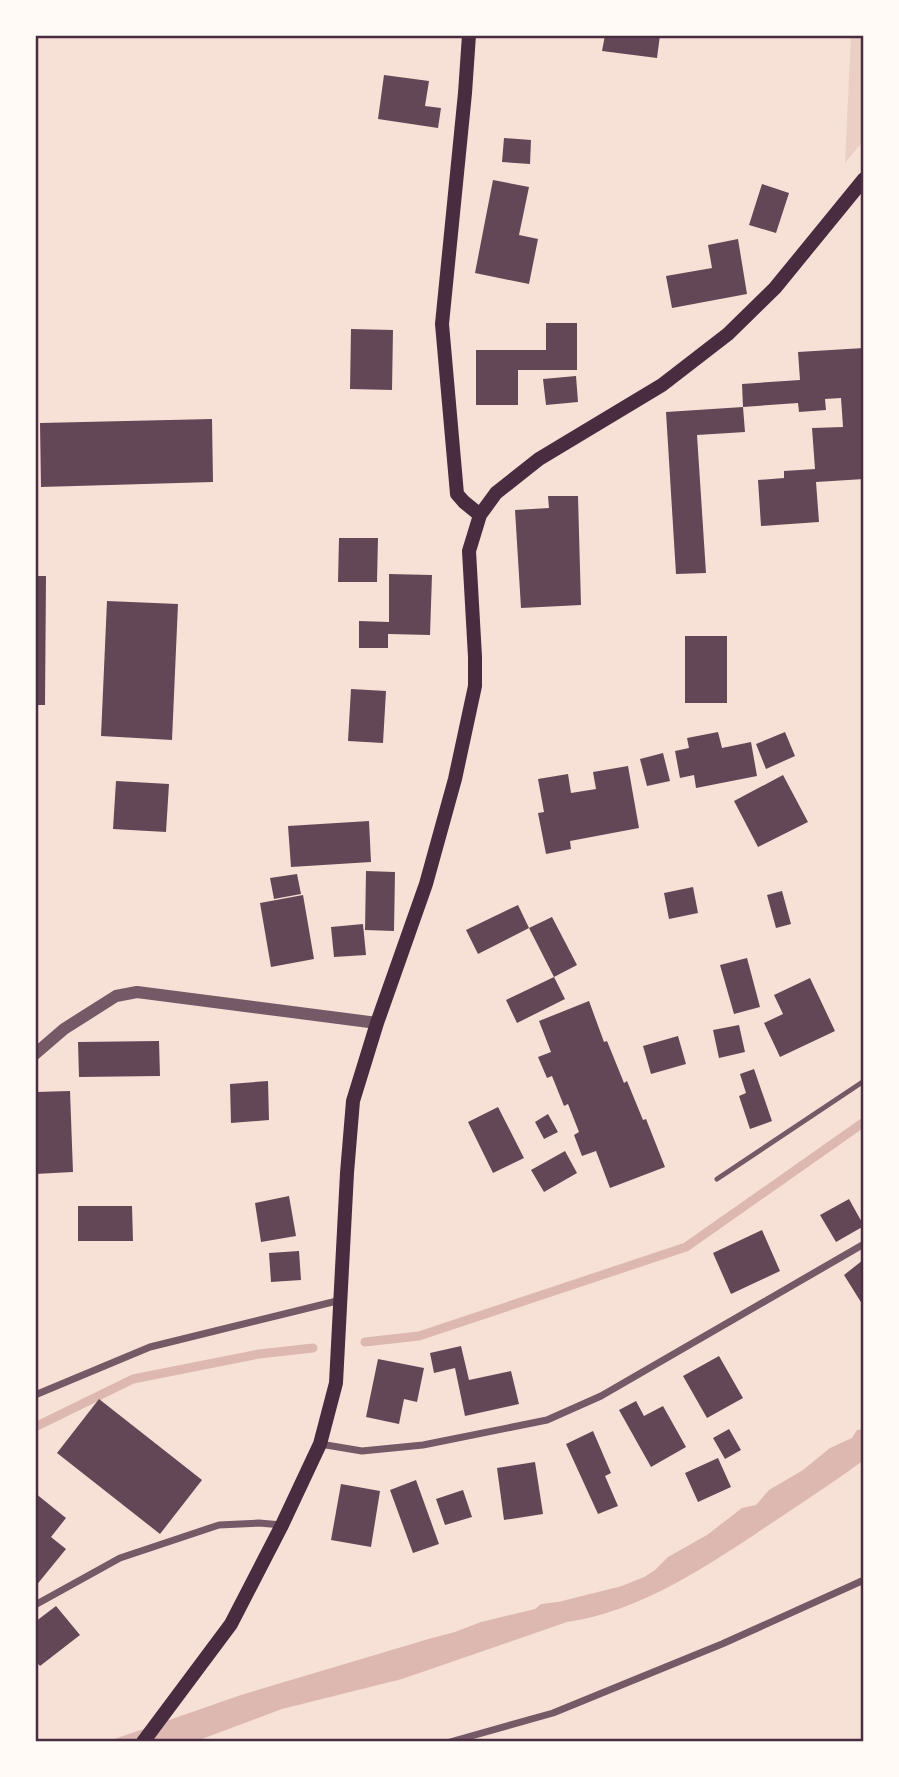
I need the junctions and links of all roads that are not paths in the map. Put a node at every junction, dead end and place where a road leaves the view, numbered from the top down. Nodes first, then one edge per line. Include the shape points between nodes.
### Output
1 (469, 35) edge
2 (864, 179) edge
3 (480, 515) junction
4 (377, 1023) junction
5 (35, 1054) edge
6 (864, 1081) edge
7 (717, 1179) dead end
8 (864, 1244) edge
9 (341, 1300) junction
10 (35, 1395) edge
11 (320, 1444) junction
12 (282, 1525) junction
13 (864, 1580) edge
14 (35, 1605) edge
15 (143, 1742) edge
16 (450, 1742) edge

1 - 3 main road via 443,324 457,494
2 - 3 main road via 775,288 728,334 662,385 539,459 496,493
3 - 4 main road via 469,551 475,686 426,884
4 - 5 street via 137,992 116,996 64,1028
4 - 9 main road via 353,1101
6 - 7 lane
8 - 11 street via 601,1396 547,1420 423,1445 362,1451
9 - 10 street via 150,1347
9 - 11 main road via 336,1383
11 - 12 main road
12 - 14 street via 219,1525 120,1558
12 - 15 main road via 231,1624
13 - 16 street via 553,1713

